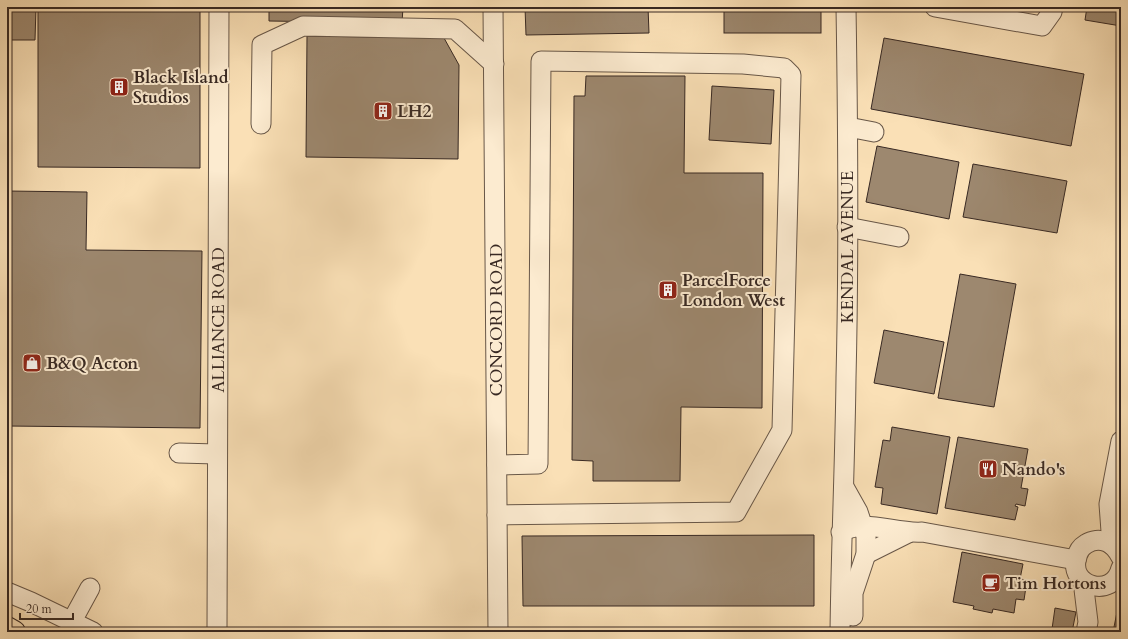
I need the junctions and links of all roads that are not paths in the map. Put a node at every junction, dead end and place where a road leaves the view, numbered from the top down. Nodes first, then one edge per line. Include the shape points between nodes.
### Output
1 (218, 7) edge
2 (494, 7) edge
3 (846, 7) edge
4 (935, 7) edge
5 (1053, 7) edge
6 (494, 64) junction
7 (261, 124) dead end
8 (848, 127) junction
9 (874, 132) dead end
10 (847, 227) junction
11 (899, 237) dead end
12 (1121, 441) edge
13 (178, 453) dead end
14 (217, 454) junction
15 (497, 465) junction
16 (844, 487) junction
17 (1110, 504) junction
18 (497, 515) junction
19 (863, 525) junction
20 (842, 532) junction
21 (908, 532) junction
22 (1090, 542) junction
23 (1117, 551) edge
24 (866, 554) junction
25 (1076, 560) junction
26 (1121, 568) edge
27 (1083, 581) junction
28 (1109, 584) junction
29 (90, 588) dead end
30 (7, 592) edge
31 (72, 621) junction
32 (1087, 627) edge
33 (7, 628) edge
34 (14, 632) edge
35 (93, 632) edge
36 (217, 632) edge
37 (498, 632) edge
38 (840, 632) edge
39 (853, 632) edge

1 - 14 street, ALLIANCE ROAD
2 - 6 street, CONCORD ROAD
3 - 8 street, KENDAL AVENUE
4 - 5 street via 1042,26
6 - 7 street via 455,29 302,26 262,45
6 - 15 street, CONCORD ROAD via 487,176
8 - 9 street
8 - 10 street, KENDAL AVENUE
10 - 11 street
10 - 16 street, KENDAL AVENUE
12 - 17 street
13 - 14 street
14 - 36 street, ALLIANCE ROAD
15 - 18 street, CONCORD ROAD
15 - 18 street via 538,464 541,61 743,64 784,68 791,75 782,430 736,512
16 - 19 street
16 - 20 street, KENDAL AVENUE
17 - 22 street
17 - 23 street
18 - 37 street, CONCORD ROAD
19 - 20 street via 849,527
19 - 21 street
19 - 24 street
20 - 38 street, KENDAL AVENUE
21 - 24 street
21 - 25 street via 937,534
22 - 23 street via 1105,541
22 - 25 street via 1078,552
24 - 39 street via 853,593
25 - 27 street via 1078,574
26 - 28 street via 1116,579
27 - 28 street via 1102,587
27 - 32 street
28 - 32 street
29 - 31 street
30 - 31 street
31 - 35 street
33 - 34 highway

